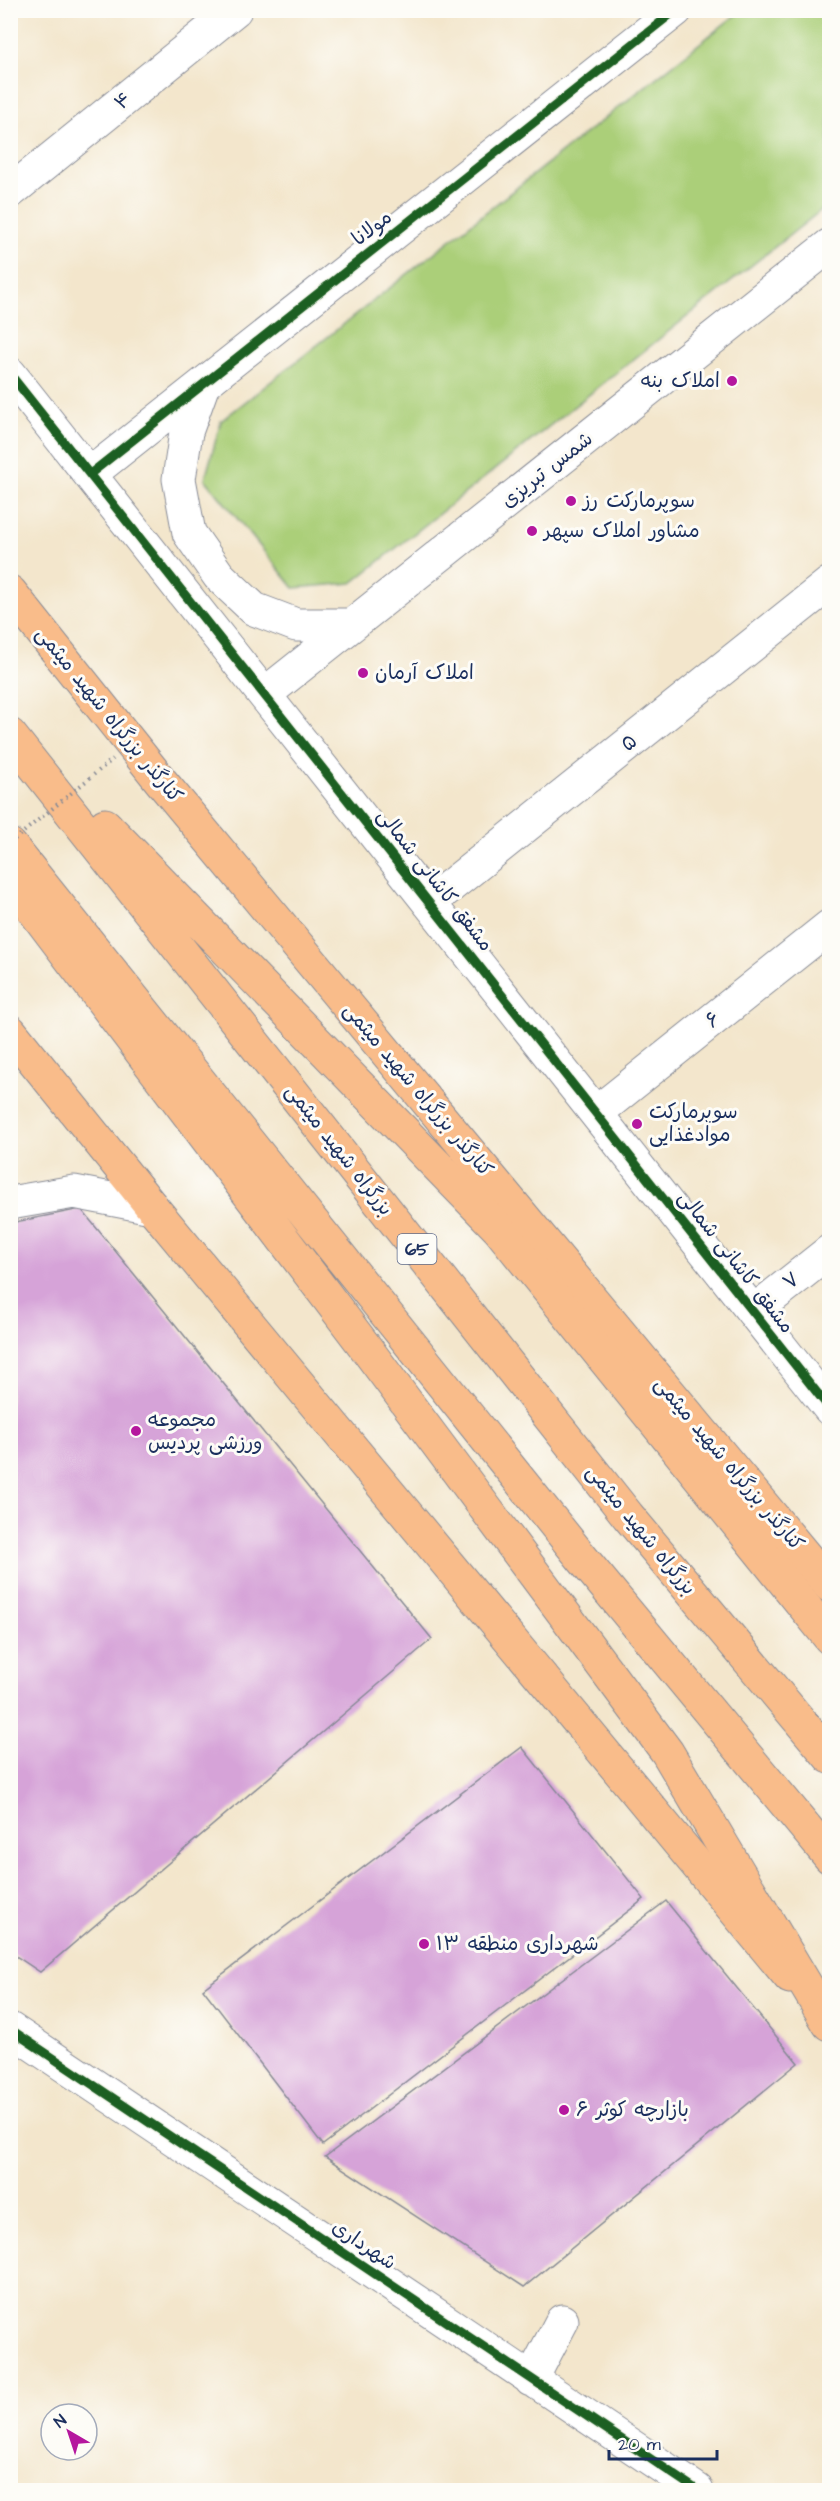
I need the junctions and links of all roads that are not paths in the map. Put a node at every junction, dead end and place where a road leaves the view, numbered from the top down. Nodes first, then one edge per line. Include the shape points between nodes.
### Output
1 (235, 10) edge
2 (676, 10) edge
3 (10, 192) edge
4 (830, 245) edge
5 (10, 374) edge
6 (203, 385) junction
7 (90, 474) junction
8 (830, 583) edge
9 (10, 592) edge
10 (352, 625) junction
11 (265, 694) junction
12 (10, 722) edge
13 (10, 735) edge
14 (10, 844) edge
15 (10, 879) edge
16 (429, 903) junction
17 (830, 926) edge
18 (10, 1031) edge
19 (596, 1113) junction
20 (10, 1203) edge
21 (152, 1207) junction
22 (830, 1251) edge
23 (753, 1312) junction
24 (830, 1409) edge
25 (830, 1586) edge
26 (830, 1638) edge
27 (830, 1757) edge
28 (830, 1857) edge
29 (829, 2025) edge
30 (10, 2029) edge
31 (562, 2321) dead end
32 (531, 2380) junction
33 (697, 2490) edge

1 - 3 street, ۴
2 - 6 street, مولانا
4 - 10 street, شمس تبریزی
5 - 7 street, مشفق کاشانی شمالی
6 - 7 street, مولانا
6 - 10 street via 186,432 179,479 189,533 219,576 254,609 296,625
7 - 11 street, مشفق کاشانی شمالی
8 - 16 street, ۵
9 - 25 main road, کنارگذر بزرگراه شهید میثمی via 167,789
10 - 11 street, شمس تبریزی
11 - 16 street, مشفق کاشانی شمالی
12 - 26 main road via 498,1229
13 - 27 main road, بزرگراه شهید میثمی / 65 via 628,1516
14 - 28 main road via 582,1558
15 - 29 main road via 667,1752
16 - 19 street, مشفق کاشانی شمالی
17 - 19 street, ۶
18 - 21 main road
19 - 23 street, مشفق کاشانی شمالی
20 - 21 street via 74,1192
21 - 29 main road
22 - 23 street, ۷
23 - 24 street, مشفق کاشانی شمالی
30 - 32 street, شهرداری
31 - 32 street
32 - 33 street, شهرداری

